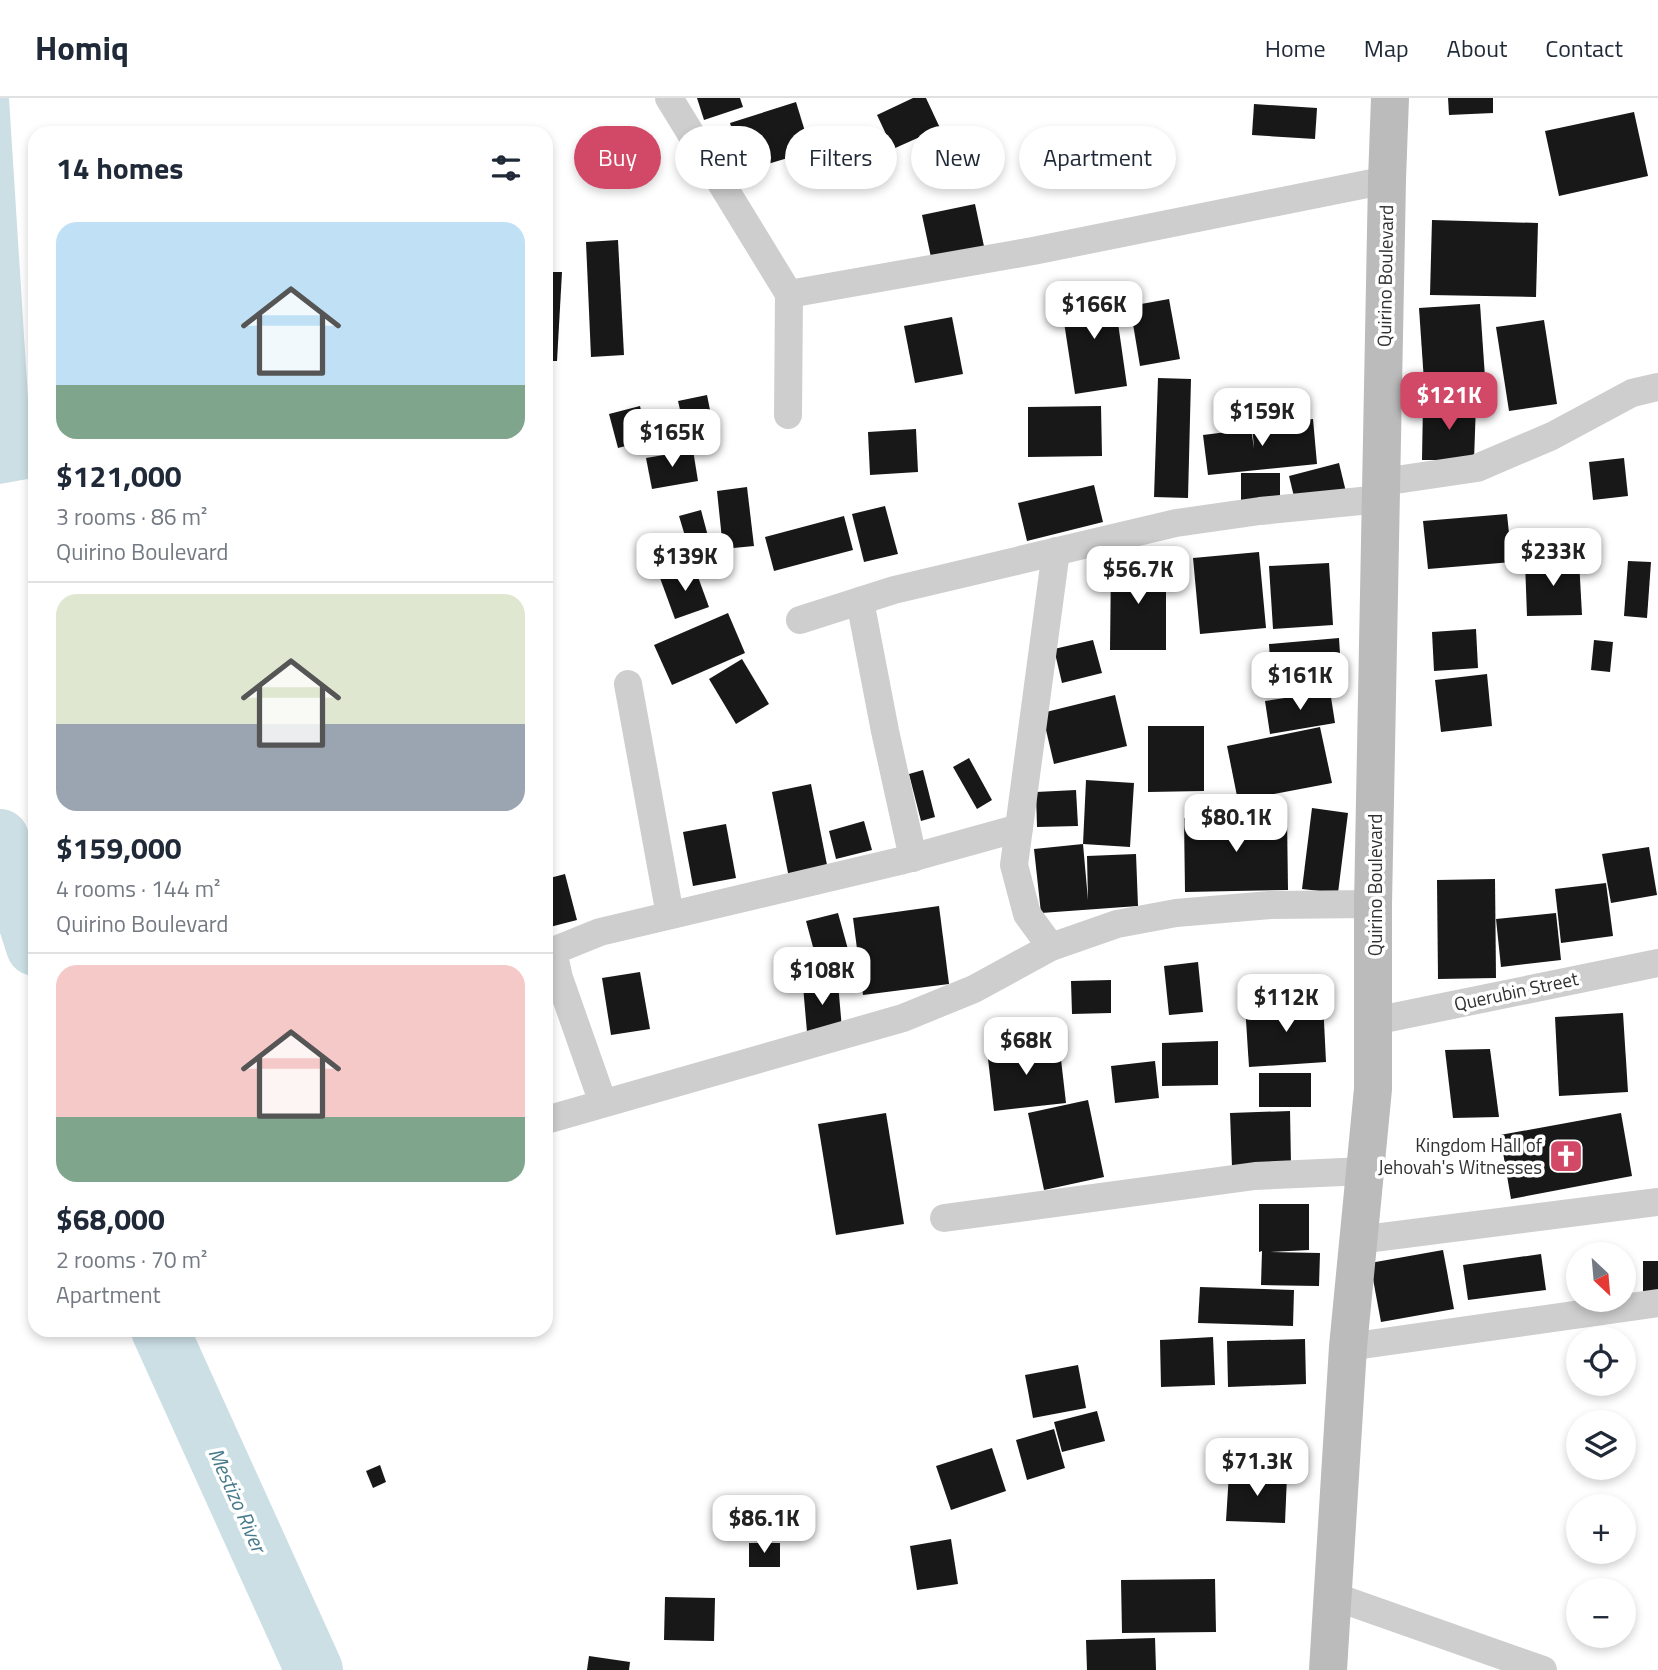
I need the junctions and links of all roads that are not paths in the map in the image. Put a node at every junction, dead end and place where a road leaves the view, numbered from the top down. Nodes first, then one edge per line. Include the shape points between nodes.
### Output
1 (669, 98) edge
2 (1390, 98) edge
3 (1387, 180) junction
4 (789, 295) junction
5 (1658, 387) edge
6 (788, 415) dead end
7 (1381, 490) junction
8 (1056, 551) junction
9 (860, 601) junction
10 (800, 620) dead end
11 (628, 684) dead end
12 (1019, 828) junction
13 (913, 858) junction
14 (1373, 904) junction
15 (670, 915) junction
16 (1051, 947) junction
17 (553, 950) edge
18 (553, 962) edge
19 (1658, 962) edge
20 (1374, 1021) junction
21 (603, 1103) junction
22 (553, 1118) edge
23 (1365, 1171) junction
24 (1658, 1202) edge
25 (944, 1218) dead end
26 (1357, 1240) junction
27 (1658, 1303) edge
28 (1348, 1347) junction
29 (1333, 1596) junction
30 (1328, 1670) edge
31 (1543, 1670) edge

1 - 4 street
2 - 3 main road, Quirino Boulevard
3 - 4 street
3 - 7 main road, Quirino Boulevard
4 - 6 street
5 - 7 street via 1632,393 1552,436 1477,468
7 - 8 street via 1176,523
7 - 14 main road, Quirino Boulevard
8 - 9 street
8 - 12 street
9 - 10 street
9 - 13 street
11 - 15 street
12 - 13 street
12 - 16 street via 1014,865 1027,914
13 - 15 street
14 - 16 street via 1270,905 1176,913 1117,924
14 - 20 main road, Quirino Boulevard
15 - 17 street via 588,936
16 - 21 street via 974,989 903,1018
18 - 21 street
19 - 20 street, Querubin Street
20 - 23 main road, Quirino Boulevard
21 - 22 street
23 - 25 street via 1255,1176
23 - 26 main road, Quirino Boulevard
24 - 26 street
26 - 28 main road, Quirino Boulevard
27 - 28 street
28 - 29 main road, Quirino Boulevard
29 - 30 main road, Quirino Boulevard
29 - 31 street

